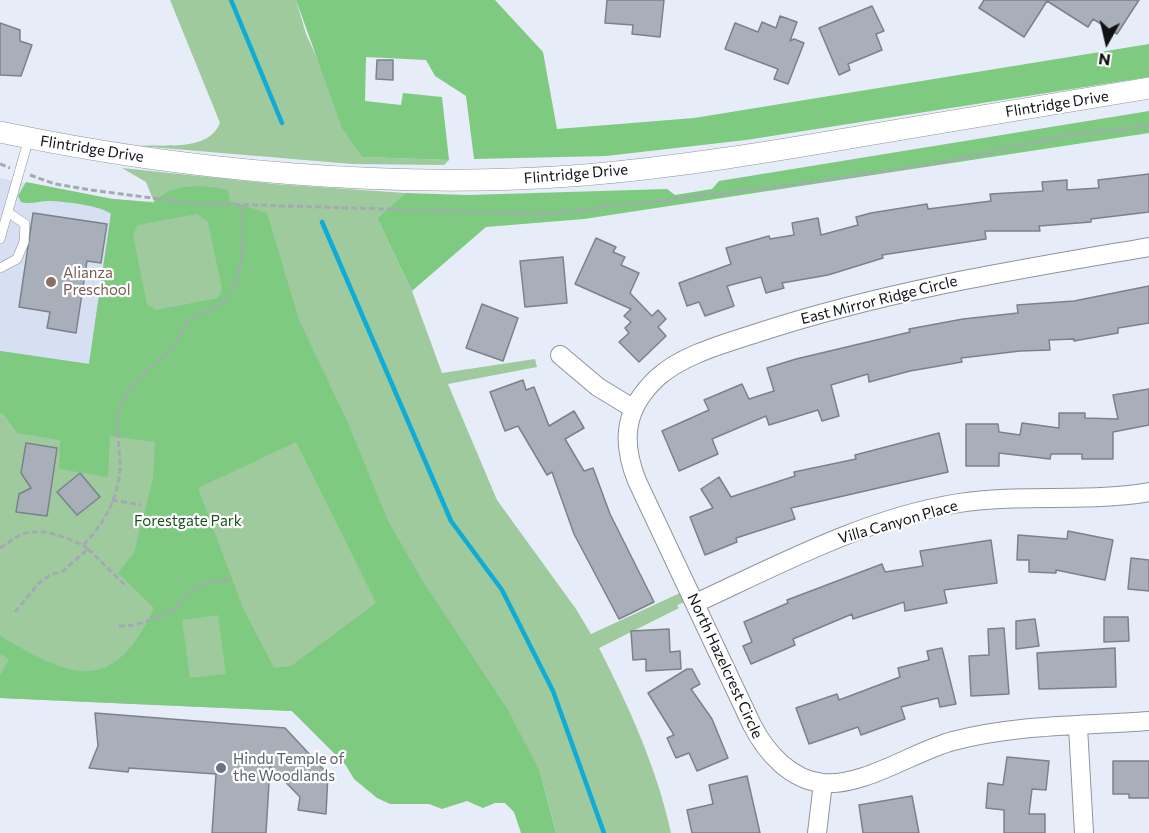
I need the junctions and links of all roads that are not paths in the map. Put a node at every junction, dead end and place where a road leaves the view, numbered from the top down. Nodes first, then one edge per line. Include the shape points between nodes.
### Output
1 (1149, 88) edge
2 (0, 132) edge
3 (29, 138) junction
4 (9, 213) junction
5 (0, 239) edge
6 (1149, 247) edge
7 (0, 268) edge
8 (560, 355) dead end
9 (634, 410) junction
10 (1149, 492) edge
11 (696, 603) junction
12 (1149, 721) edge
13 (1078, 727) junction
14 (823, 783) junction
15 (817, 833) edge
16 (1083, 833) edge

1 - 3 street, Flintridge Drive via 703,161 518,179 298,174 152,159
2 - 3 street, Flintridge Drive
3 - 4 lane
4 - 5 lane
4 - 7 lane via 25,224 24,242 18,259
6 - 9 street, East Mirror Ridge Circle via 935,284 808,316 681,362 657,379
8 - 9 street via 598,387
9 - 11 street, North Hazelcrest Circle via 627,436 632,467
10 - 11 street, Villa Canyon Place via 958,503 825,544
11 - 14 street, North Hazelcrest Circle via 762,744 773,758 801,776
12 - 13 street, North Hazelcrest Circle
13 - 14 street, North Hazelcrest Circle via 1023,728 953,741 849,780
13 - 16 street
14 - 15 street

